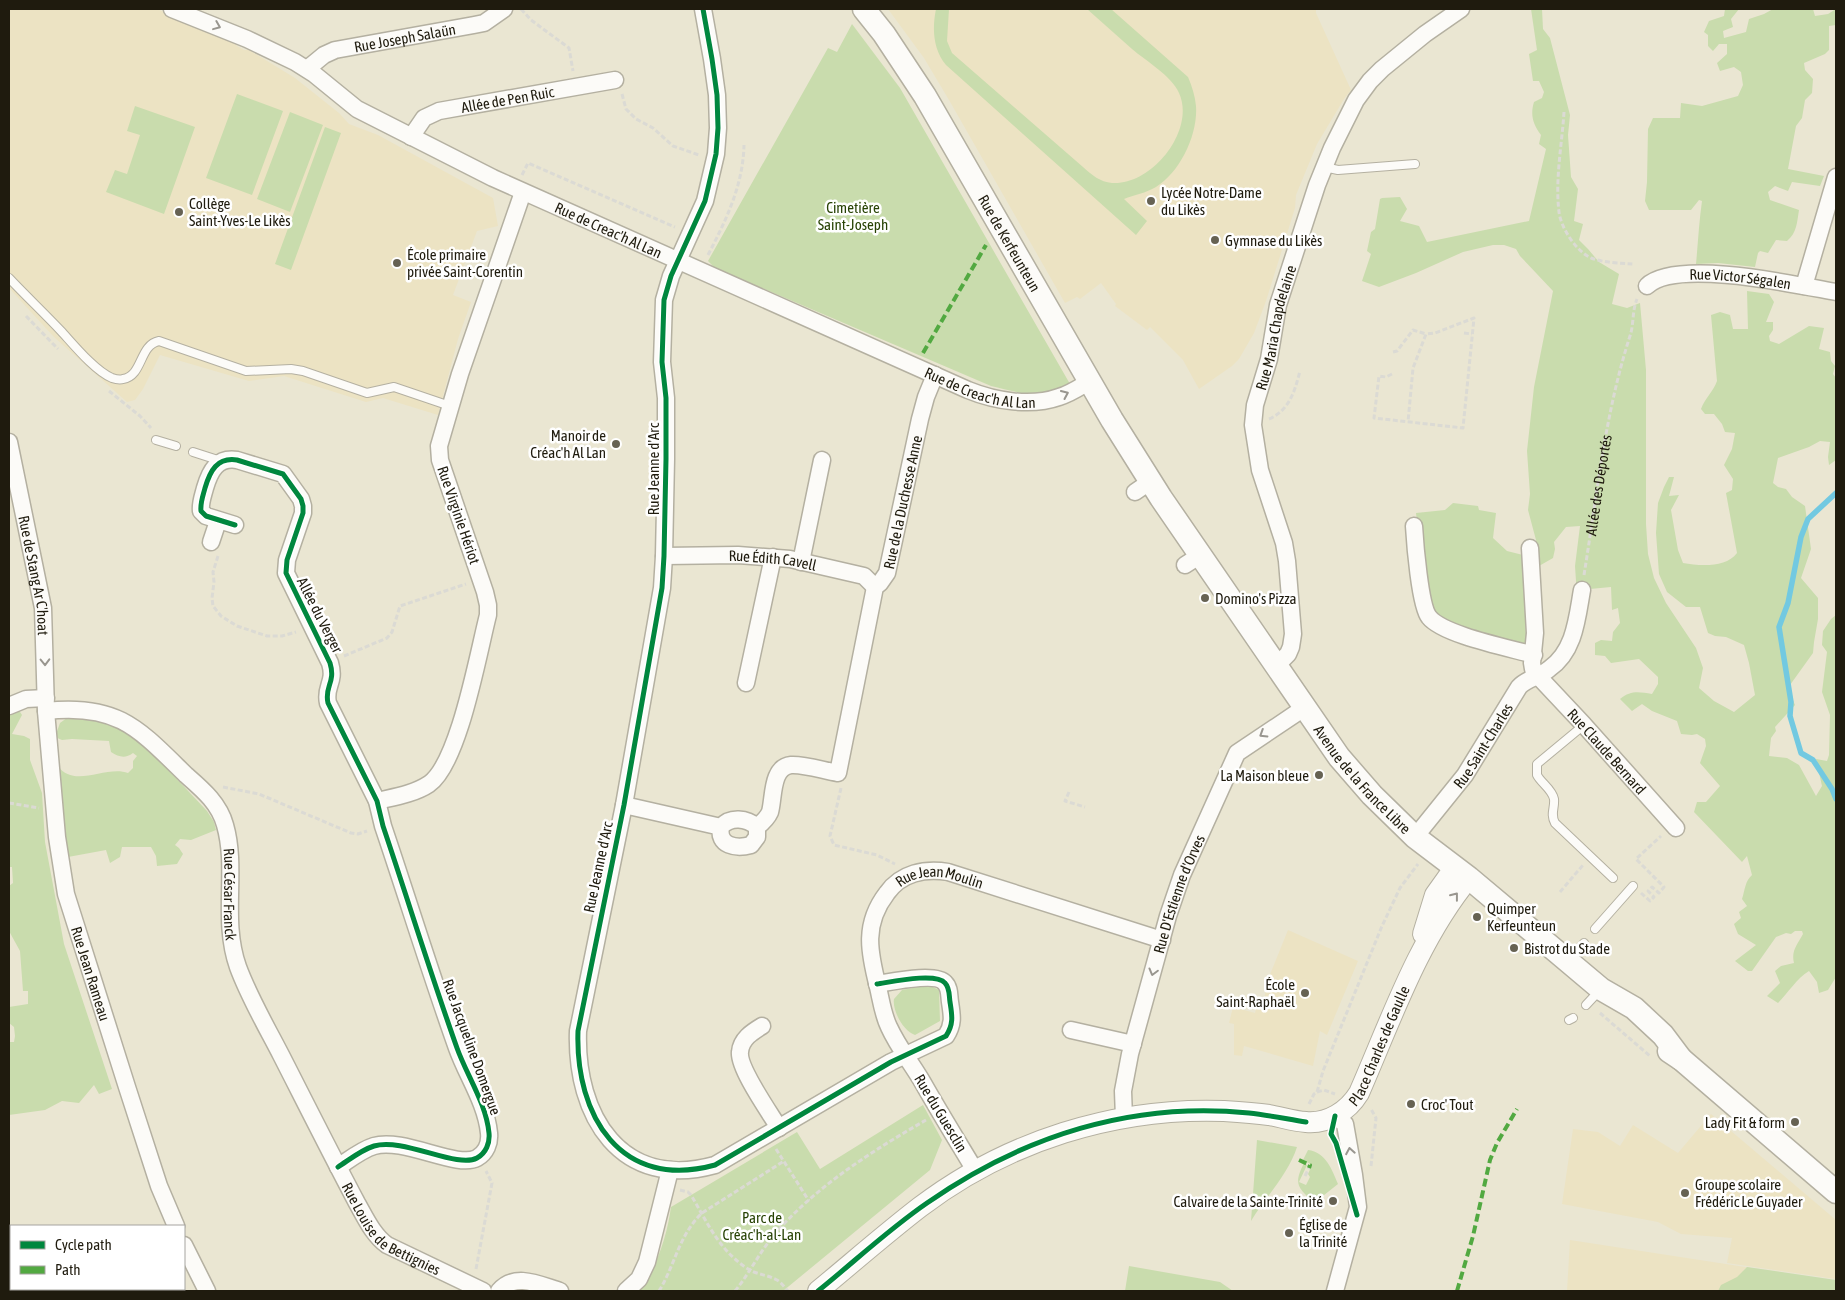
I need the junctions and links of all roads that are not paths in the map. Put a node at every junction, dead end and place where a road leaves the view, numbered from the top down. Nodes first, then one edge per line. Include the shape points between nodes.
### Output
1 (172, 9) edge
2 (504, 9) edge
3 (703, 9) edge
4 (864, 9) edge
5 (1461, 9) edge
6 (307, 69) junction
7 (615, 80) road end
8 (411, 137) junction
9 (1415, 164) dead end
10 (1324, 167) junction
11 (1836, 177) edge
12 (519, 190) junction
13 (678, 261) junction
14 (9, 278) edge
15 (1647, 286) road end
16 (1804, 286) junction
17 (1836, 292) edge
18 (935, 375) junction
19 (1090, 381) junction
20 (450, 406) junction
21 (156, 440) dead end
22 (9, 442) edge
23 (176, 446) dead end
24 (193, 452) dead end
25 (822, 460) dead end
26 (222, 461) junction
27 (1143, 486) joint
28 (218, 520) junction
29 (235, 525) dead end
30 (1414, 526) dead end
31 (211, 542) road end
32 (1530, 548) dead end
33 (664, 556) junction
34 (773, 557) junction
35 (801, 562) junction
36 (875, 587) junction
37 (1582, 590) road end
38 (1534, 655) junction
39 (1276, 666) junction
40 (1538, 676) junction
41 (746, 683) dead end
42 (46, 704) junction
43 (9, 706) edge
44 (1304, 708) junction
45 (1584, 725) junction
46 (378, 801) junction
47 (624, 806) junction
48 (721, 826) junction
49 (1675, 826) road end
50 (757, 827) junction
51 (1423, 843) junction
52 (1462, 872) junction
53 (1613, 878) dead end
54 (1633, 886) dead end
55 (1595, 929) dead end
56 (1162, 940) junction
57 (1584, 943) dead end
58 (1569, 961) junction
59 (877, 984) junction
60 (762, 1026) dead end
61 (1071, 1030) dead end
62 (1133, 1044) junction
63 (906, 1056) junction
64 (1335, 1116) junction
65 (1124, 1118) junction
66 (779, 1128) junction
67 (338, 1167) junction
68 (670, 1170) junction
69 (976, 1172) junction
70 (1834, 1185) edge
71 (176, 1225) edge
72 (185, 1247) edge
73 (207, 1291) edge
74 (483, 1291) edge
75 (499, 1291) edge
76 (560, 1291) edge
77 (626, 1291) edge
78 (818, 1291) edge
79 (1335, 1291) edge

1 -> 6 street, Rue de Creac'h Al Lan via 247,39
2 - 6 street, Rue Joseph Salaün via 474,25 335,50
3 - 13 street, Rue Jeanne d'Arc via 715,82 717,141 709,190
4 - 19 main road, Rue de Kerfeunteun via 925,96
5 - 10 street, Rue Maria Chapdelaine via 1425,34 1370,81 1356,100
6 - 8 street, Rue de Creac'h Al Lan via 358,109
7 - 8 street, Allée de Pen Ruic via 439,111 424,118
8 - 12 street, Rue de Creac'h Al Lan
9 - 10 lane via 1338,170
10 - 39 street, Rue Maria Chapdelaine via 1278,305 1269,359 1254,405 1253,425 1260,470 1287,562 1293,634 1288,654
11 - 16 street
12 - 13 street, Rue de Creac'h Al Lan
12 - 20 street, Rue Virginie Hériot
13 - 18 street, Rue de Creac'h Al Lan
13 - 33 street, Rue Jeanne d'Arc via 665,291 663,312 662,375 666,398
14 - 20 lane via 77,349 111,378 129,377 148,347 159,341 246,371 303,371 367,393 394,388
15 - 16 street, Rue Victor Ségalen via 1666,276 1710,274
16 - 17 street, Rue Victor Ségalen
18 -> 19 street, Rue de Creac'h Al Lan via 984,396 1029,401 1059,398
18 - 36 street, Rue de la Duchesse Anne via 920,419 887,573
19 - 27 main road, Rue de Kerfeunteun
20 - 46 street, Rue Virginie Hériot via 438,453 485,592 488,615 458,732 444,768 422,789
21 - 23 lane
22 -> 42 street, Rue de Stang Ar C'hoat via 44,608
24 - 26 lane, Allée du Verger
25 - 35 street
26 - 28 street via 209,475 200,508 206,516
26 - 46 street, Allée du Verger via 237,460 283,474 301,499 303,513 285,569 287,578 333,672 327,693 328,703
27 - 39 main road, Avenue de la France Libre via 1192,561
28 - 29 street
28 - 31 street
30 - 38 street via 1424,605 1429,618 1446,629
32 - 38 street
33 - 34 street, Rue Édith Cavell
33 - 47 street, Rue Jeanne d'Arc via 662,588
34 - 35 street, Rue Édith Cavell
34 - 41 street
35 - 36 street, Rue Édith Cavell via 864,576
36 - 50 street, Rue de la Duchesse Anne via 839,781 796,765 785,767 778,773 769,814
37 - 40 street via 1570,644 1550,669
38 - 40 street via 1533,669
39 - 44 main road, Avenue de la France Libre
40 - 45 street, Rue Claude Bernard
40 - 51 street, Rue Saint-Charles via 1519,687
42 - 43 street, Rue César Franck via 26,699
42 - 67 street, Rue César Franck via 96,712 130,724 163,751 216,805 228,838 230,924 239,967
42 - 71 street, Rue Jean Rameau via 54,808 66,894 159,1186
44 - 51 main road, Avenue de la France Libre via 1348,768
44 -> 56 street, Rue D'Estienne d'Orves via 1237,754 1180,880
45 - 49 street, Rue Claude Bernard
45 - 53 lane via 1542,759 1536,771 1554,798 1552,818 1555,824
46 - 67 street, Rue Jacqueline Domergue via 383,826 457,1049 486,1119 489,1138 487,1147 473,1160 461,1160 409,1146 382,1144 366,1149
47 - 48 street
47 - 68 street, Rue Jeanne d'Arc via 580,1016 578,1059 586,1098 607,1138 637,1160
48 - 50 street via 735,819
48 - 50 street via 720,837 732,847 754,842
51 - 52 main road, Avenue de la France Libre
52 - 58 main road, Avenue de la France Libre
52 - 64 street, Place Charles de Gaulle via 1438,890 1432,901 1413,968 1359,1093 1349,1107
54 - 55 lane
56 - 59 street, Rue Jean Moulin via 958,874 938,870 917,872 905,876 889,889 872,921 869,942
56 -> 62 street, Rue D'Estienne d'Orves
57 - 58 lane
58 - 70 main road, Avenue de la France Libre via 1593,997 1634,1008 1663,1035 1681,1059
59 - 63 street, Rue Jean Moulin via 889,1027
59 - 63 street, Rue Jeanne d'Arc via 935,978 947,984 953,1021 951,1029 946,1036
60 - 66 street via 745,1038 740,1058
61 - 62 street
62 - 65 street, Rue D'Estienne d'Orves via 1123,1091
63 - 66 street, Rue Jeanne d'Arc
63 - 69 street, Rue du Guesclin
64 - 65 street via 1306,1122 1269,1115 1210,1111
79 -> 64 street via 1357,1215 1345,1124
65 - 69 street via 1084,1126 1045,1139
66 - 68 street, Rue Jeanne d'Arc via 715,1165 693,1170
67 - 74 street, Rue Louise de Bettignies via 380,1240
68 - 77 street via 647,1262 639,1279
69 - 78 street via 920,1207
72 - 73 street
75 - 76 street via 508,1283 518,1281

